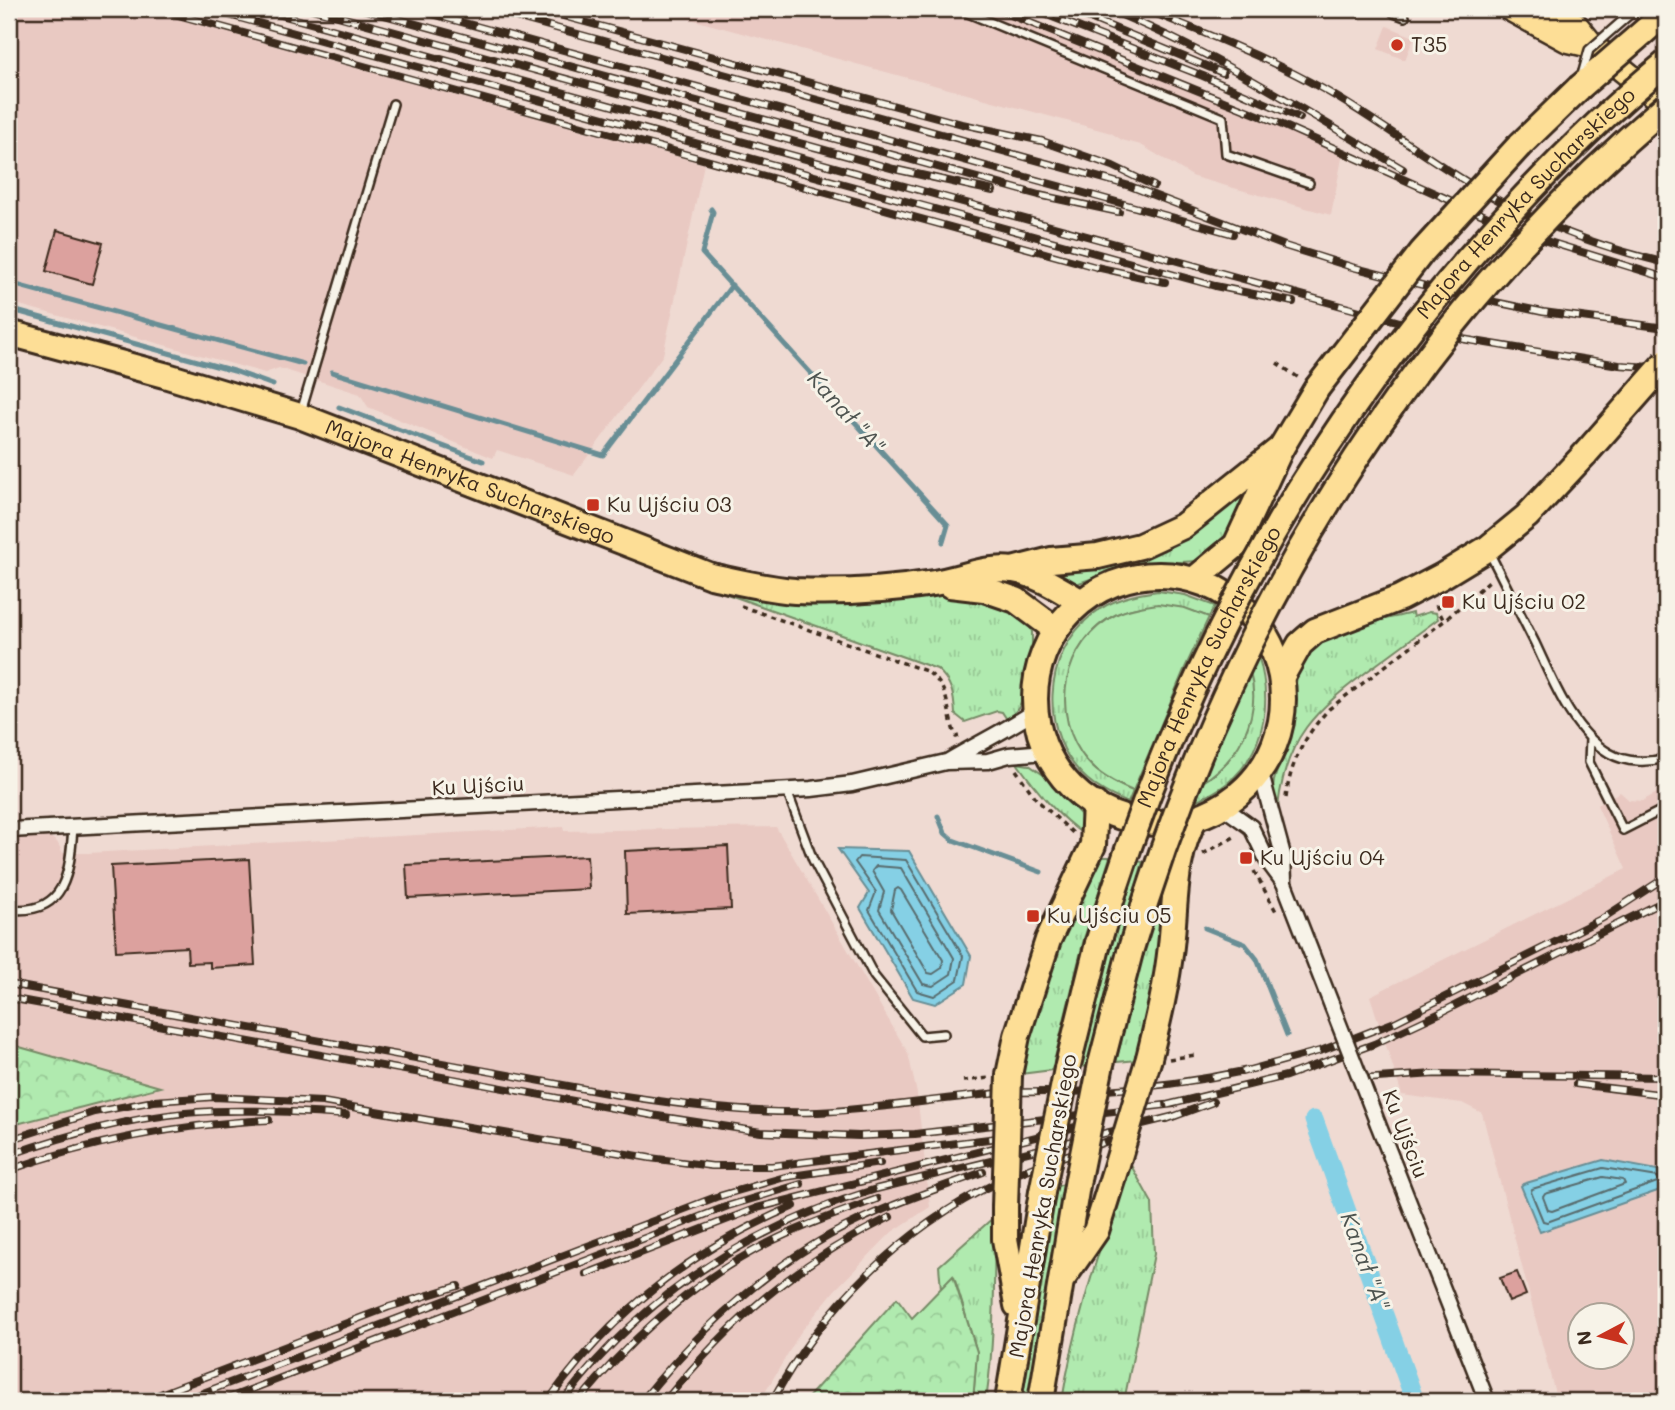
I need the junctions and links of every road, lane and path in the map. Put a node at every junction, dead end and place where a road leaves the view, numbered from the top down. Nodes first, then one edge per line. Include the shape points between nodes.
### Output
1 (958, 9) edge
2 (1396, 9) edge
3 (1510, 9) edge
4 (1556, 10) edge
5 (1657, 14) edge
6 (1405, 17) dead end
7 (1593, 46) junction
8 (1666, 63) edge
9 (393, 104) dead end
10 (1666, 106) edge
11 (1309, 183) dead end
12 (9, 333) edge
13 (1666, 362) edge
14 (1277, 363) dead end
15 (1310, 384) junction
16 (300, 416) junction
17 (1281, 448) junction
18 (1488, 548) junction
19 (1012, 570) junction
20 (1195, 579) junction
21 (935, 583) junction
22 (1486, 584) dead end
23 (1080, 601) junction
24 (740, 605) dead end
25 (1436, 606) dead end
26 (1444, 621) junction
27 (1055, 629) junction
28 (1282, 676) junction
29 (1035, 711) junction
30 (966, 733) dead end
31 (1590, 738) junction
32 (1046, 752) junction
33 (1666, 758) edge
34 (946, 762) junction
35 (1011, 764) dead end
36 (1261, 774) junction
37 (787, 791) junction
38 (1095, 804) junction
39 (1223, 807) junction
40 (1666, 808) edge
41 (1284, 809) dead end
42 (1195, 818) junction
43 (73, 827) junction
44 (9, 830) edge
45 (1238, 835) dead end
46 (1083, 842) dead end
47 (1200, 855) dead end
48 (1284, 883) junction
49 (9, 909) edge
50 (944, 1034) dead end
51 (1195, 1055) dead end
52 (1157, 1059) junction
53 (1003, 1076) junction
54 (963, 1081) dead end
55 (1060, 1283) junction
56 (1020, 1322) junction
57 (1007, 1401) edge
58 (1041, 1401) edge
59 (1487, 1401) edge

1 - 11 lane via 1223,118 1226,154
2 - 6 lane via 1394,13
3 - 7 main road via 1567,40
4 - 7 main road
5 - 15 highway, bridge via 1493,173
7 - 10 main road
8 - 56 highway, Majora Henryka Sucharskiego, bridge via 1594,126 1508,213 1419,317 1304,478 1231,606 1190,691 1118,874 1067,1069
9 - 16 lane
10 - 55 highway, Majora Henryka Sucharskiego, bridge via 1566,200 1486,287 1396,401 1331,497 1268,606 1211,724 1169,829 1130,952 1101,1064
12 - 16 highway, Majora Henryka Sucharskiego
13 - 18 highway, bridge via 1527,516
14 - 15 path
15 - 17 highway
16 - 21 highway, Majora Henryka Sucharskiego via 711,576 794,591 846,592
17 - 19 highway via 1183,526 1140,546
17 - 20 highway via 1236,545
18 - 28 highway via 1400,598 1315,631 1300,644
18 - 31 lane via 1560,695
19 - 21 highway, Majora Henryka Sucharskiego via 981,571
19 - 23 highway, Majora Henryka Sucharskiego via 1043,580
20 - 23 highway via 1148,575 1122,581
20 - 28 highway via 1251,614 1271,643
21 - 27 highway, Majora Henryka Sucharskiego via 984,589 1016,600
22 - 26 path
23 - 27 highway
24 - 30 path via 926,671 943,687 956,737
25 - 26 path
26 - 41 path via 1315,724 1294,760
27 - 29 highway via 1037,671
28 - 36 highway via 1279,732
29 - 32 highway
29 - 34 street, Ku Ujściu
31 - 33 lane via 1628,760
31 - 40 lane via 1590,762 1623,830
32 - 34 street, Ku Ujściu
32 - 38 highway via 1070,786
34 - 37 street, Ku Ujściu via 852,784
35 - 46 path via 1055,820
36 - 39 highway
36 - 48 street, Ku Ujściu via 1283,855
37 - 43 street, Ku Ujściu
37 - 50 lane via 813,860 874,976 922,1035
38 - 42 highway via 1130,820 1150,823
38 - 53 highway via 1093,845 1048,940
39 - 42 highway
39 - 48 street, Ku Ujściu via 1251,827
42 - 52 highway via 1180,856
43 - 44 street, Ku Ujściu
43 - 49 lane via 67,879 57,896 44,906
45 - 47 path
48 - 59 street, Ku Ujściu, bridge
51 - 52 path
52 - 55 highway, bridge via 1096,1231
53 - 54 path
53 - 56 highway, bridge via 1005,1239
55 - 58 highway, Majora Henryka Sucharskiego
56 - 57 highway, Majora Henryka Sucharskiego

